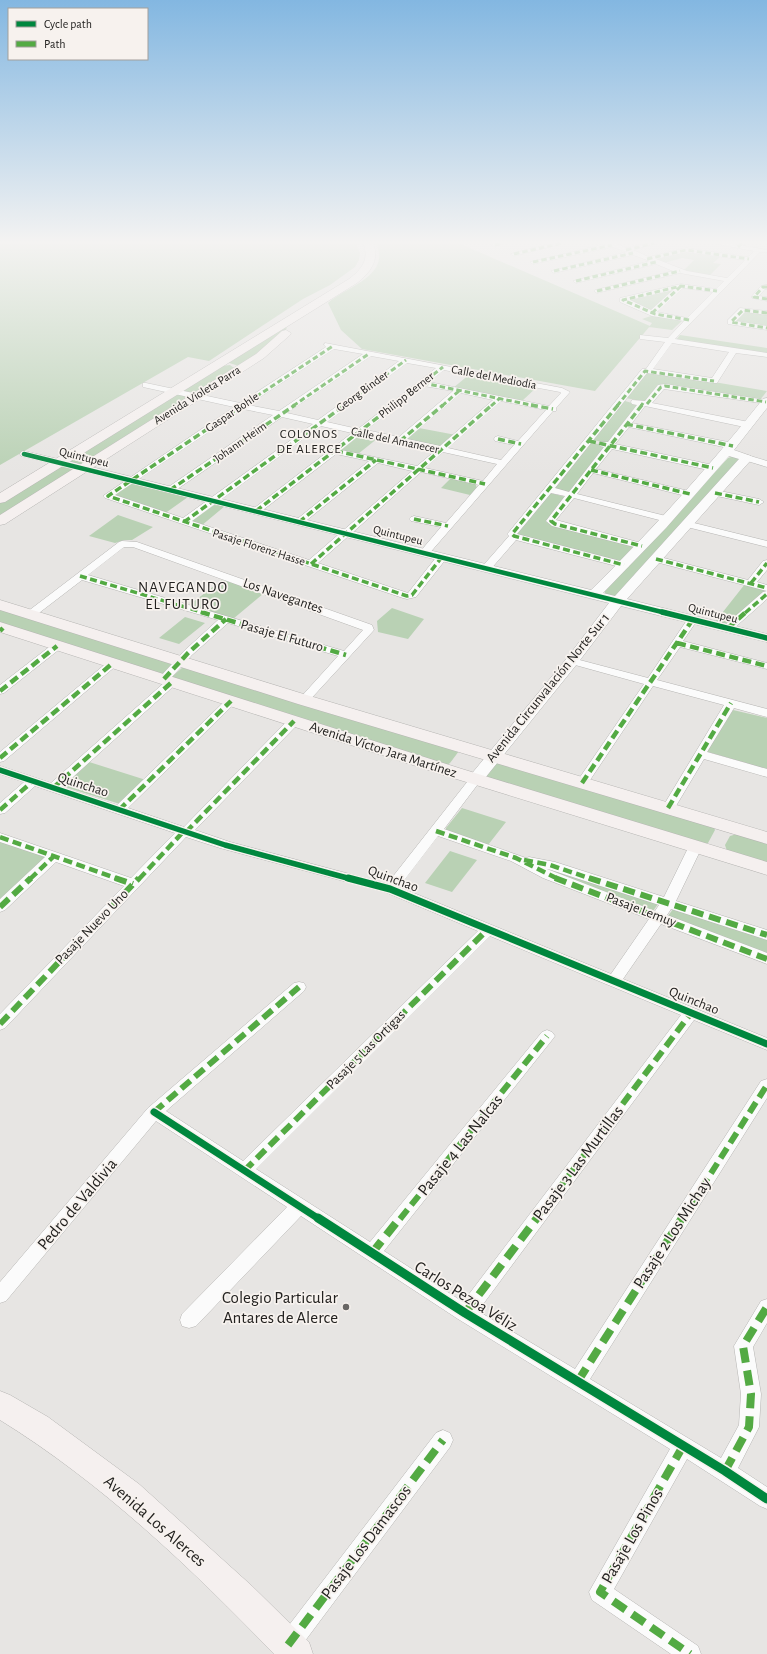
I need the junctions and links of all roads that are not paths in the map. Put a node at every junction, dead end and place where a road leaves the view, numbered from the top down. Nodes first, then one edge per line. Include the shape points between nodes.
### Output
1 (289, 320) edge
2 (299, 320) edge
3 (688, 320) edge
4 (734, 320) edge
5 (767, 328) edge
6 (643, 337) dead end
7 (671, 341) junction
8 (331, 345) joint
9 (734, 350) junction
10 (370, 353) junction
11 (767, 355) edge
12 (406, 360) junction
13 (214, 366) junction
14 (443, 367) junction
15 (235, 371) junction
16 (648, 371) junction
17 (423, 383) junction
18 (146, 385) dead end
19 (460, 390) junction
20 (174, 392) junction
21 (195, 396) junction
22 (500, 398) junction
23 (622, 400) junction
24 (767, 402) edge
25 (645, 404) junction
26 (241, 406) junction
27 (553, 409) junction
28 (279, 414) junction
29 (319, 423) junction
30 (626, 424) junction
31 (749, 425) junction
32 (360, 432) junction
33 (498, 439) dead end
34 (400, 441) junction
35 (589, 441) junction
36 (521, 444) junction
37 (610, 445) junction
38 (730, 449) junction
39 (442, 450) junction
40 (336, 451) junction
41 (24, 454) dead end
42 (747, 458) junction
43 (376, 460) junction
44 (59, 462) junction
45 (504, 463) junction
46 (767, 464) edge
47 (82, 468) junction
48 (713, 468) junction
49 (419, 469) junction
50 (591, 470) junction
51 (131, 480) junction
52 (485, 484) junction
53 (548, 489) junction
54 (170, 490) junction
55 (715, 493) junction
56 (690, 494) junction
57 (572, 495) junction
58 (108, 496) joint
59 (0, 499) edge
60 (213, 501) junction
61 (759, 502) dead end
62 (256, 511) junction
63 (414, 518) dead end
64 (667, 519) junction
65 (0, 521) edge
66 (184, 522) junction
67 (299, 522) junction
68 (686, 524) junction
69 (448, 526) junction
70 (346, 534) junction
71 (514, 536) junction
72 (767, 544) edge
73 (642, 546) junction
74 (424, 553) junction
75 (442, 557) junction
76 (656, 559) junction
77 (767, 563) edge
78 (311, 564) junction
79 (624, 566) junction
80 (486, 568) junction
81 (80, 576) junction
82 (751, 583) junction
83 (767, 588) edge
84 (767, 594) edge
85 (594, 595) junction
86 (618, 601) junction
87 (0, 605) edge
88 (31, 614) junction
89 (226, 619) junction
90 (693, 620) junction
91 (728, 628) junction
92 (1, 629) edge
93 (767, 638) edge
94 (678, 643) junction
95 (57, 646) junction
96 (346, 655) junction
97 (181, 661) junction
98 (572, 661) junction
99 (113, 663) junction
100 (767, 666) edge
101 (168, 680) junction
102 (651, 682) junction
103 (0, 691) edge
104 (304, 700) junction
105 (231, 701) junction
106 (731, 703) junction
107 (767, 713) edge
108 (294, 721) junction
109 (700, 754) junction
110 (494, 756) junction
111 (0, 758) edge
112 (0, 770) edge
113 (767, 772) edge
114 (475, 780) junction
115 (32, 781) junction
116 (582, 783) junction
117 (53, 788) junction
118 (668, 808) junction
119 (0, 810) edge
120 (119, 810) junction
121 (723, 824) junction
122 (436, 831) junction
123 (185, 832) junction
124 (0, 837) edge
125 (767, 838) edge
126 (702, 850) junction
127 (54, 856) junction
128 (516, 858) junction
129 (767, 869) edge
130 (133, 884) junction
131 (390, 889) junction
132 (668, 903) junction
133 (0, 907) edge
134 (659, 916) junction
135 (488, 929) junction
136 (767, 935) edge
137 (767, 958) edge
138 (614, 981) junction
139 (299, 987) dead end
140 (691, 1013) junction
141 (0, 1024) edge
142 (547, 1036) dead end
143 (767, 1044) edge
144 (767, 1085) edge
145 (154, 1112) junction
146 (244, 1171) junction
147 (299, 1206) junction
148 (372, 1253) junction
149 (0, 1295) edge
150 (767, 1307) edge
151 (465, 1313) junction
152 (188, 1320) dead end
153 (578, 1381) junction
154 (0, 1404) edge
155 (443, 1440) dead end
156 (683, 1446) junction
157 (725, 1471) junction
158 (767, 1498) edge
159 (293, 1649) edge
160 (690, 1654) edge

1 - 13 main road, Avenida Violeta Parra
2 - 15 main road, Avenida Violeta Parra via 266,351
3 - 7 street
4 - 5 street via 731,323
6 - 7 street
7 - 9 street
7 - 16 street
8 - 10 street, Calle del Mediodía
8 - 26 street, Gaspar Bohle
9 - 11 street
9 - 16 street via 714,381
10 - 12 street, Calle del Mediodía
10 - 28 street, Johann Heim
12 - 14 street, Calle del Mediodía
12 - 29 street, Georg Binder
13 - 15 main road via 232,364 236,367
13 - 20 main road, Avenida Violeta Parra
14 - 17 street, Philipp Berner
14 - 27 street, Calle del Mediodía via 566,392
15 - 21 main road, Avenida Violeta Parra
16 - 23 street via 644,371
17 - 19 street
17 - 32 street, Philipp Berner
18 - 20 street, Calle del Amanecer
19 - 22 street
19 - 34 street
20 - 21 street, Calle del Amanecer
20 - 44 main road, Avenida Violeta Parra
21 - 26 street, Calle del Amanecer
21 - 47 main road, Avenida Violeta Parra
22 - 27 street
22 - 39 street
23 - 25 street
23 - 35 street
24 - 25 street via 663,386
24 - 31 street, Avenida Circunvalación Norte Sur 1
25 - 30 street
25 - 31 street
26 - 28 street, Calle del Amanecer
26 - 51 street, Gaspar Bohle
27 - 36 street
28 - 29 street, Calle del Amanecer
28 - 54 street, Johann Heim
29 - 32 street, Calle del Amanecer
29 - 60 street, Georg Binder
30 - 37 street
30 - 38 street
31 - 38 street, Avenida Circunvalación Norte Sur 1
32 - 34 street, Calle del Amanecer
32 - 40 street, Philipp Berner
33 - 36 street
34 - 39 street, Calle del Amanecer
35 - 37 street
35 - 53 street
36 - 45 street
37 - 48 street
37 - 50 street
38 - 42 street
38 - 48 street, Avenida Circunvalación Norte Sur 1
39 - 45 street, Calle del Amanecer
39 - 49 street
40 - 43 street
40 - 62 street, Philipp Berner
41 - 44 street, Quintupeu
42 - 46 street
42 - 55 street, Avenida Circunvalación Norte Sur 1
43 - 49 street
43 - 67 street
44 - 47 street, Quintupeu
44 - 59 main road, Avenida Violeta Parra
45 - 52 street
47 - 51 street, Quintupeu
47 - 65 main road, Avenida Violeta Parra
48 - 56 street, Avenida Circunvalación Norte Sur 1
49 - 52 street
49 - 70 street
50 - 56 street
50 - 57 street
51 - 54 street, Quintupeu
51 - 58 street, Gaspar Bohle
52 - 69 street
53 - 57 street
53 - 71 street via 512,534
54 - 60 street, Quintupeu
55 - 61 street
55 - 68 street, Avenida Circunvalación Norte Sur 1
56 - 64 street, Avenida Circunvalación Norte Sur 1
57 - 64 street
57 - 73 street via 552,522
58 - 66 street, Pasaje Florenz Hasse
60 - 62 street, Quintupeu
60 - 66 street, Georg Binder
62 - 67 street, Quintupeu
63 - 69 street
64 - 73 street, Avenida Circunvalación Norte Sur 1
66 - 78 street, Pasaje Florenz Hasse
67 - 70 street, Quintupeu
68 - 72 street
68 - 76 street, Avenida Circunvalación Norte Sur 1
69 - 74 street
70 - 74 street, Quintupeu
70 - 78 street
71 - 79 street
71 - 80 street
73 - 79 street, Avenida Circunvalación Norte Sur 1
74 - 75 street, Quintupeu
75 - 78 street, Pasaje Florenz Hasse via 410,596
75 - 80 street, Quintupeu
76 - 82 street
76 - 86 street, Avenida Circunvalación Norte Sur 1
77 - 82 street
79 - 85 street, Avenida Circunvalación Norte Sur 1
80 - 85 street, Quintupeu
81 - 88 street, Los Navegantes
81 - 89 street, Pasaje El Futuro
81 - 96 street, Los Navegantes via 122,544 134,544 366,625 369,630
82 - 83 street
84 - 91 street
85 - 86 street, Quintupeu
86 - 90 street, Quintupeu
86 - 98 street, Avenida Circunvalación Norte Sur 1
87 - 88 main road, Avenida Víctor Jara Martínez
88 - 97 main road, Avenida Víctor Jara Martínez
89 - 96 street, Pasaje El Futuro
89 - 97 street
90 - 91 street, Quintupeu
90 - 94 street
91 - 93 street, Quintupeu
92 - 95 main road, Avenida Víctor Jara Martínez
94 - 100 street
94 - 102 street
95 - 99 main road, Avenida Víctor Jara Martínez
95 - 103 street
96 - 104 street, Los Navegantes
97 - 101 street
97 - 104 main road, Avenida Víctor Jara Martínez
98 - 102 street
98 - 110 street, Avenida Circunvalación Norte Sur 1
99 - 101 main road, Avenida Víctor Jara Martínez
99 - 111 street
101 - 105 main road, Avenida Víctor Jara Martínez
101 - 117 street
102 - 106 street
102 - 116 street
104 - 110 main road, Avenida Víctor Jara Martínez
105 - 108 main road, Avenida Víctor Jara Martínez
105 - 120 street
106 - 107 street
106 - 109 street
108 - 114 main road, Avenida Víctor Jara Martínez
108 - 123 street, Pasaje Nuevo Uno
109 - 113 street
109 - 118 street
110 - 114 street, Avenida Circunvalación Norte Sur 1
110 - 116 main road, Avenida Víctor Jara Martínez
112 - 115 street, Quinchao
114 - 122 street, Avenida Circunvalación Norte Sur 1
114 - 126 main road, Avenida Víctor Jara Martínez
115 - 117 street, Quinchao
115 - 119 street
116 - 118 main road, Avenida Víctor Jara Martínez
117 - 120 street, Quinchao
118 - 121 main road, Avenida Víctor Jara Martínez
120 - 123 street, Quinchao
121 - 125 main road, Avenida Víctor Jara Martínez
121 - 126 main road
122 - 128 street, Pasaje Lemuy
122 - 131 street, Avenida Circunvalación Norte Sur 1
123 - 130 street, Pasaje Nuevo Uno
123 - 131 street, Quinchao
124 - 127 street
126 - 129 main road, Avenida Víctor Jara Martínez
126 - 132 street
127 - 130 street
127 - 133 street
128 - 132 street, Pasaje Lemuy via 550,864
128 - 134 street, Pasaje Lemuy via 548,875
130 - 141 street, Pasaje Nuevo Uno
131 - 135 street, Quinchao
132 - 134 street
132 - 136 street, Pasaje Lemuy
134 - 137 street, Pasaje Lemuy
134 - 138 street
135 - 138 street, Quinchao
135 - 146 street, Pasaje 5 Las Ortigas
138 - 140 street, Quinchao
139 - 145 street, Pedro de Valdivia
140 - 143 street, Quinchao
140 - 151 street, Pasaje 3 Las Murtillas
142 - 148 street, Pasaje 4 Las Nalcas
144 - 153 street, Pasaje 2 Los Michay
145 - 146 street, Carlos Pezoa Véliz
145 - 149 street, Pedro de Valdivia
146 - 147 street, Carlos Pezoa Véliz
147 - 148 street, Carlos Pezoa Véliz
147 - 152 street
148 - 151 street, Carlos Pezoa Véliz
150 - 157 street via 743,1346 751,1394 749,1427
151 - 153 street, Carlos Pezoa Véliz
153 - 156 street, Carlos Pezoa Véliz
154 - 159 main road, Avenida Los Alerces via 38,1427 128,1494 241,1597
155 - 159 street, Pasaje Los Damascos
156 - 157 street, Carlos Pezoa Véliz
156 - 160 street, Pasaje Los Pinos via 600,1592
157 - 158 street, Carlos Pezoa Véliz

